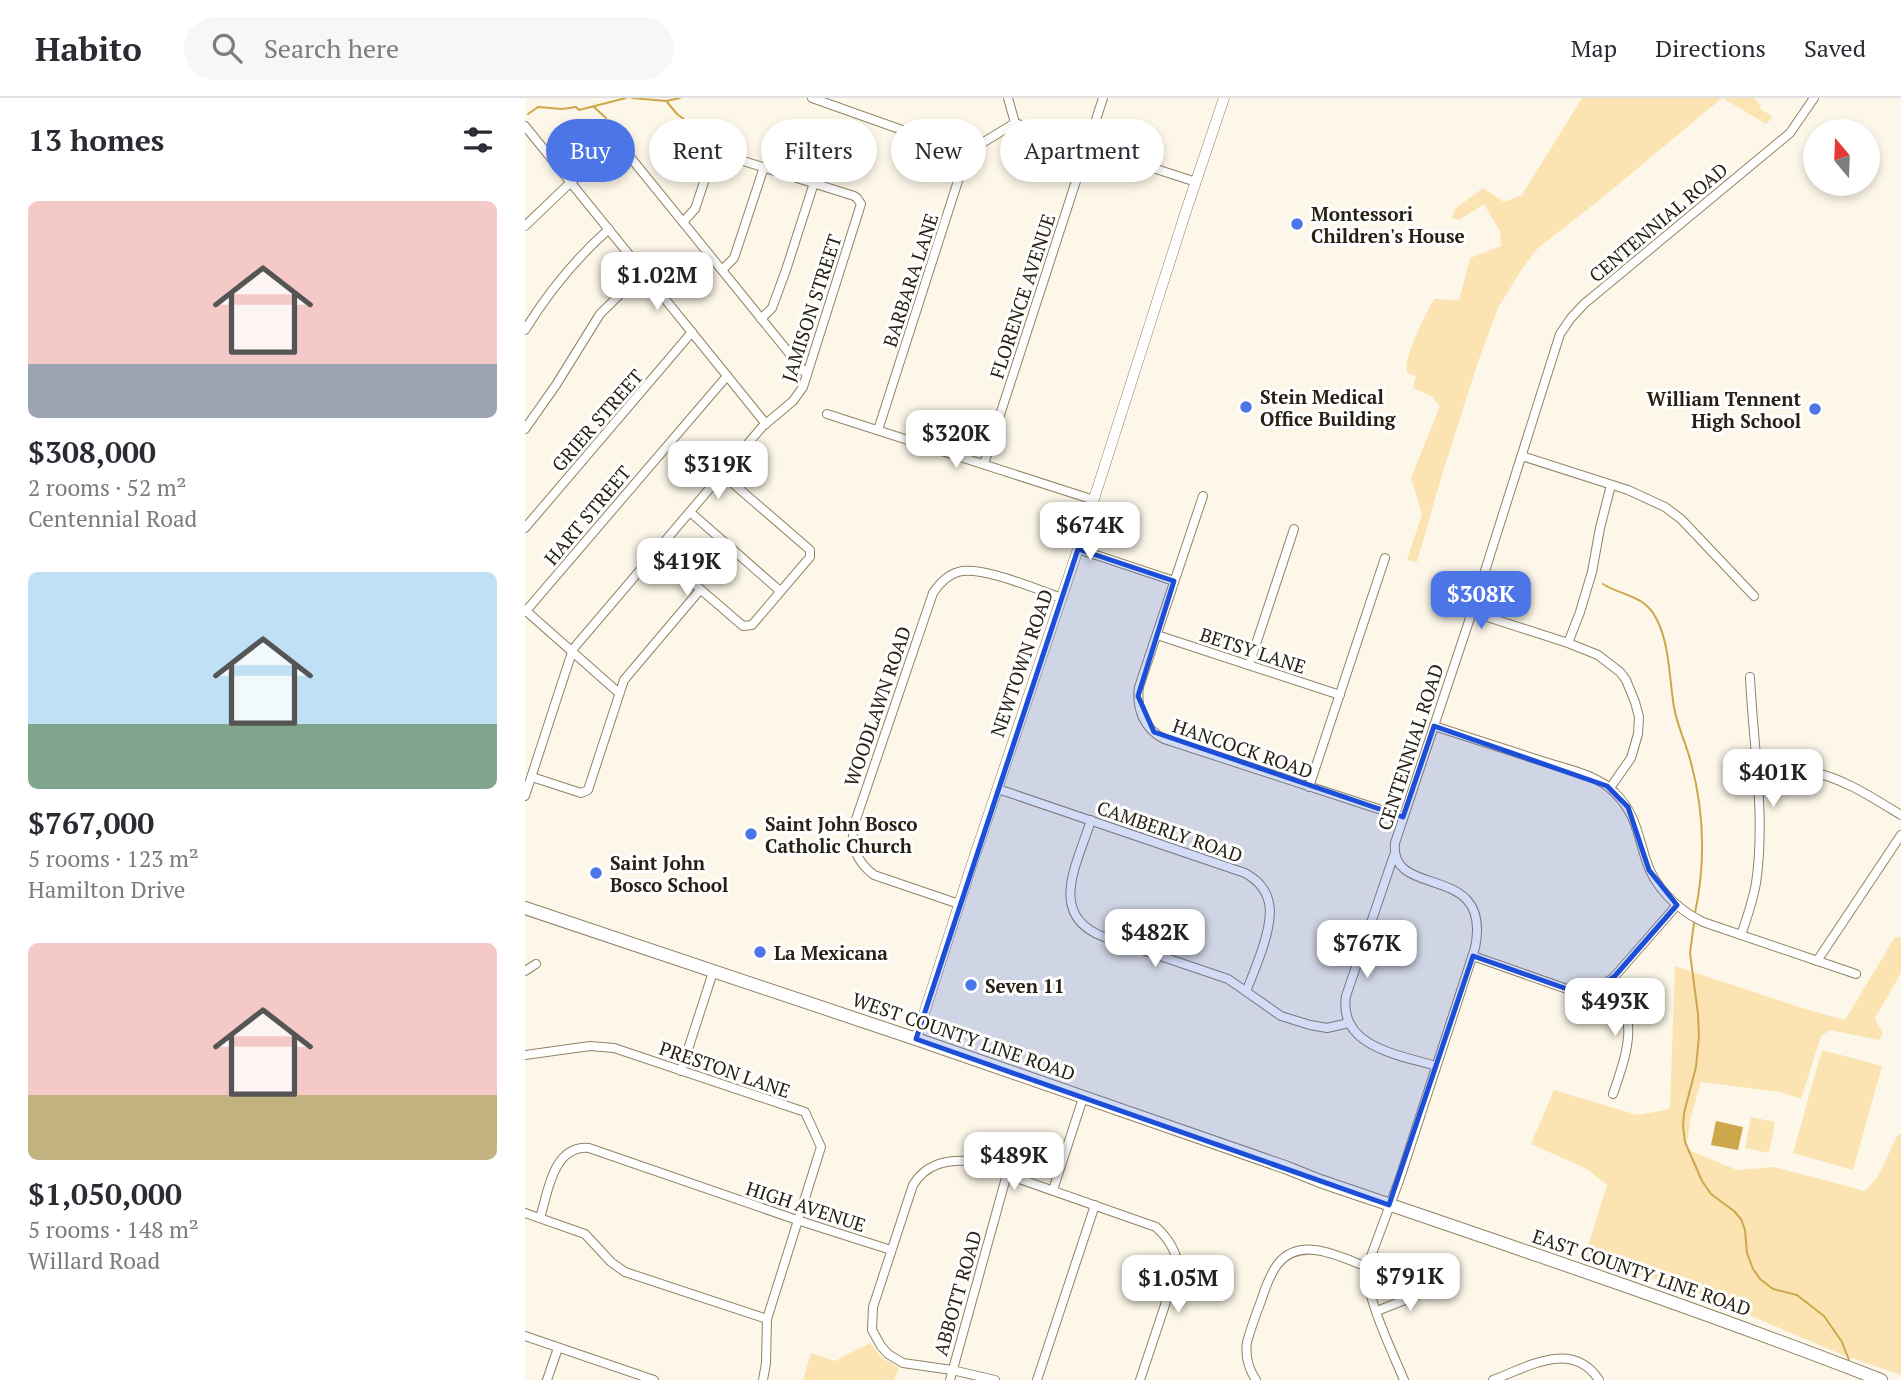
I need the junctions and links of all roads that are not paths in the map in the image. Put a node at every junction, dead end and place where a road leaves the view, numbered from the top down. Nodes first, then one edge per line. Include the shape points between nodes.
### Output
1 (812, 98) edge
2 (1008, 98) edge
3 (1103, 98) edge
4 (1224, 98) edge
5 (1814, 98) edge
6 (1015, 119) edge
7 (1097, 119) edge
8 (525, 126) edge
9 (891, 126) edge
10 (761, 166) edge
11 (1164, 172) edge
12 (761, 176) edge
13 (811, 182) edge
14 (958, 182) edge
15 (1077, 182) edge
16 (1196, 182) junction
17 (571, 183) junction
18 (814, 183) junction
19 (683, 222) junction
20 (525, 226) edge
21 (609, 229) junction
22 (722, 271) junction
23 (643, 272) junction
24 (761, 319) junction
25 (525, 330) edge
26 (692, 332) junction
27 (807, 375) junction
28 (727, 376) junction
29 (827, 414) dead end
30 (766, 424) junction
31 (525, 429) edge
32 (878, 430) junction
33 (1522, 456) junction
34 (984, 464) junction
35 (722, 474) junction
36 (1611, 485) junction
37 (1203, 496) dead end
38 (1094, 500) junction
39 (689, 512) junction
40 (525, 528) edge
41 (1294, 529) dead end
42 (1078, 549) junction
43 (656, 551) junction
44 (1385, 558) dead end
45 (1174, 581) junction
46 (700, 590) junction
47 (780, 592) junction
48 (1754, 596) dead end
49 (1062, 598) junction
50 (526, 611) edge
51 (1472, 612) junction
52 (1157, 635) junction
53 (1568, 643) junction
54 (572, 651) junction
55 (1249, 665) junction
56 (1750, 677) dead end
57 (619, 692) junction
58 (1340, 695) junction
59 (1434, 726) junction
60 (1756, 769) junction
61 (532, 777) junction
62 (1310, 787) junction
63 (1610, 788) junction
64 (998, 789) junction
65 (525, 796) edge
66 (1901, 814) edge
67 (1403, 817) junction
68 (1091, 821) junction
69 (1901, 835) edge
70 (1394, 855) junction
71 (959, 904) junction
72 (1677, 905) junction
73 (525, 908) edge
74 (1741, 935) junction
75 (1473, 956) junction
76 (1817, 961) junction
77 (536, 964) dead end
78 (525, 971) edge
79 (713, 972) junction
80 (1856, 974) dead end
81 (1611, 980) junction
82 (1246, 991) junction
83 (1349, 1023) junction
84 (916, 1040) junction
85 (525, 1055) edge
86 (1436, 1066) junction
87 (681, 1071) junction
88 (1613, 1094) dead end
89 (1083, 1098) junction
90 (1007, 1174) junction
91 (1053, 1190) junction
92 (1095, 1205) junction
93 (1389, 1205) junction
94 (525, 1213) edge
95 (540, 1218) junction
96 (797, 1220) junction
97 (891, 1251) junction
98 (1367, 1267) junction
99 (1430, 1289) dead end
100 (1377, 1311) junction
101 (767, 1319) junction
102 (525, 1336) edge
103 (558, 1348) junction
104 (952, 1370) junction
105 (547, 1380) edge
106 (654, 1380) edge
107 (763, 1380) edge
108 (950, 1380) edge
109 (995, 1380) edge
110 (1037, 1380) edge
111 (1140, 1380) edge
112 (1256, 1380) edge
113 (1403, 1380) edge
114 (1493, 1380) edge
115 (1599, 1380) edge
116 (1881, 1380) edge

1 - 9 street
2 - 6 street
3 - 7 street, FLORENCE AVENUE
4 - 16 street, NEWTOWN ROAD
5 - 33 street, CENTENNIAL ROAD via 1790,133 1571,317 1560,334
8 - 17 street
10 - 19 street via 713,155 695,209
11 - 16 street
12 - 22 street via 734,258
13 - 18 street
14 - 32 street, BARBARA LANE
15 - 34 street, FLORENCE AVENUE
16 - 38 street, NEWTOWN ROAD
17 - 19 street via 619,146
17 - 20 street
17 - 21 street
18 - 24 street via 772,308
18 - 27 street, JAMISON STREET via 854,196 861,207
19 - 22 street
21 - 23 street
21 - 25 street via 557,282
22 - 24 street
23 - 26 street
23 - 31 street via 600,314
24 - 27 street
26 - 28 street
26 - 40 street, GRIER STREET
27 - 30 street, JAMISON STREET via 800,393
28 - 30 street
28 - 50 street, HART STREET
29 - 32 street
30 - 35 street, JAMISON STREET
32 - 34 street
33 - 36 street
33 - 51 street, CENTENNIAL ROAD
34 - 38 street
35 - 39 street, JAMISON STREET
35 - 47 street via 809,547 810,557
36 - 48 street via 1642,496 1681,519
36 - 53 street via 1593,572
37 - 45 street, HANCOCK ROAD
38 - 42 street, NEWTOWN ROAD
39 - 43 street, JAMISON STREET
39 - 47 street
41 - 55 street
42 - 45 street
42 - 49 street, NEWTOWN ROAD
43 - 46 street
43 - 54 street, JAMISON STREET
44 - 58 street
45 - 52 street, HANCOCK ROAD
46 - 47 street via 745,627 752,625
46 - 57 street via 628,674
49 - 64 street, NEWTOWN ROAD
49 - 71 street, WOODLAWN ROAD via 976,570 951,575 933,593 905,673 854,825 853,843 857,857 874,875
50 - 54 street
51 - 53 street
51 - 59 street, CENTENNIAL ROAD
52 - 55 street, BETSY LANE
52 - 62 street, HANCOCK ROAD via 1138,696 1141,715 1154,732
53 - 63 street via 1615,667 1635,702 1636,742 1631,758
54 - 57 street
54 - 61 street, JAMISON STREET
55 - 58 street, BETSY LANE
56 - 60 street
57 - 61 street via 585,792
58 - 62 street
59 - 63 street
59 - 67 street, CENTENNIAL ROAD
60 - 66 street via 1822,774
60 - 74 street via 1759,856 1754,894
61 - 65 street, JAMISON STREET
62 - 67 street, HANCOCK ROAD
63 - 72 street via 1633,818 1649,870
64 - 68 street, CAMBERLY ROAD
64 - 71 street, NEWTOWN ROAD
67 - 70 street, CENTENNIAL ROAD
68 - 82 street via 1069,889 1073,912 1081,924 1095,934 1228,979
68 - 82 street, CAMBERLY ROAD via 1256,880 1269,899 1271,916
69 - 76 street
70 - 75 street, CENTENNIAL ROAD via 1404,870 1450,887 1471,904 1478,929
70 - 83 street via 1346,996
71 - 84 street, NEWTOWN ROAD
72 - 74 street via 1703,922
72 - 81 street
73 - 79 main road, WEST COUNTY LINE ROAD
74 - 76 street
75 - 81 street via 1576,991
75 - 86 street, CENTENNIAL ROAD
76 - 80 street
77 - 78 street
79 - 84 main road, WEST COUNTY LINE ROAD
79 - 87 street
81 - 88 street via 1625,1005 1629,1037
82 - 83 street via 1274,1013 1310,1025 1327,1028
83 - 86 street via 1366,1042
84 - 89 main road, WEST COUNTY LINE ROAD
85 - 87 street, PRESTON LANE via 601,1046
86 - 93 street, CENTENNIAL ROAD
87 - 96 street, PRESTON LANE via 805,1112 821,1147
89 - 91 street
89 - 93 main road, WEST COUNTY LINE ROAD
90 - 91 street
90 - 97 street via 968,1161 946,1161 927,1169 913,1185
90 - 104 street, ABBOTT ROAD
91 - 92 street
92 - 110 street
92 - 111 street via 1156,1227 1174,1249 1176,1276
93 - 98 street, CENTENNIAL ROAD
93 - 116 main road, EAST COUNTY LINE ROAD via 1715,1317
94 - 95 street
95 - 96 street, HIGH AVENUE via 559,1162 583,1148
95 - 101 street via 585,1234 625,1272
96 - 97 street, HIGH AVENUE
96 - 101 street, PRESTON LANE
97 - 104 street via 873,1307 876,1339 903,1363
98 - 100 street
98 - 112 street via 1311,1249 1279,1261 1247,1342 1249,1367
99 - 100 street
100 - 113 street
101 - 107 street, PRESTON LANE
102 - 103 street
103 - 105 street
103 - 106 street
104 - 108 street, ABBOTT ROAD
104 - 109 street
114 - 115 street via 1558,1358 1578,1361

